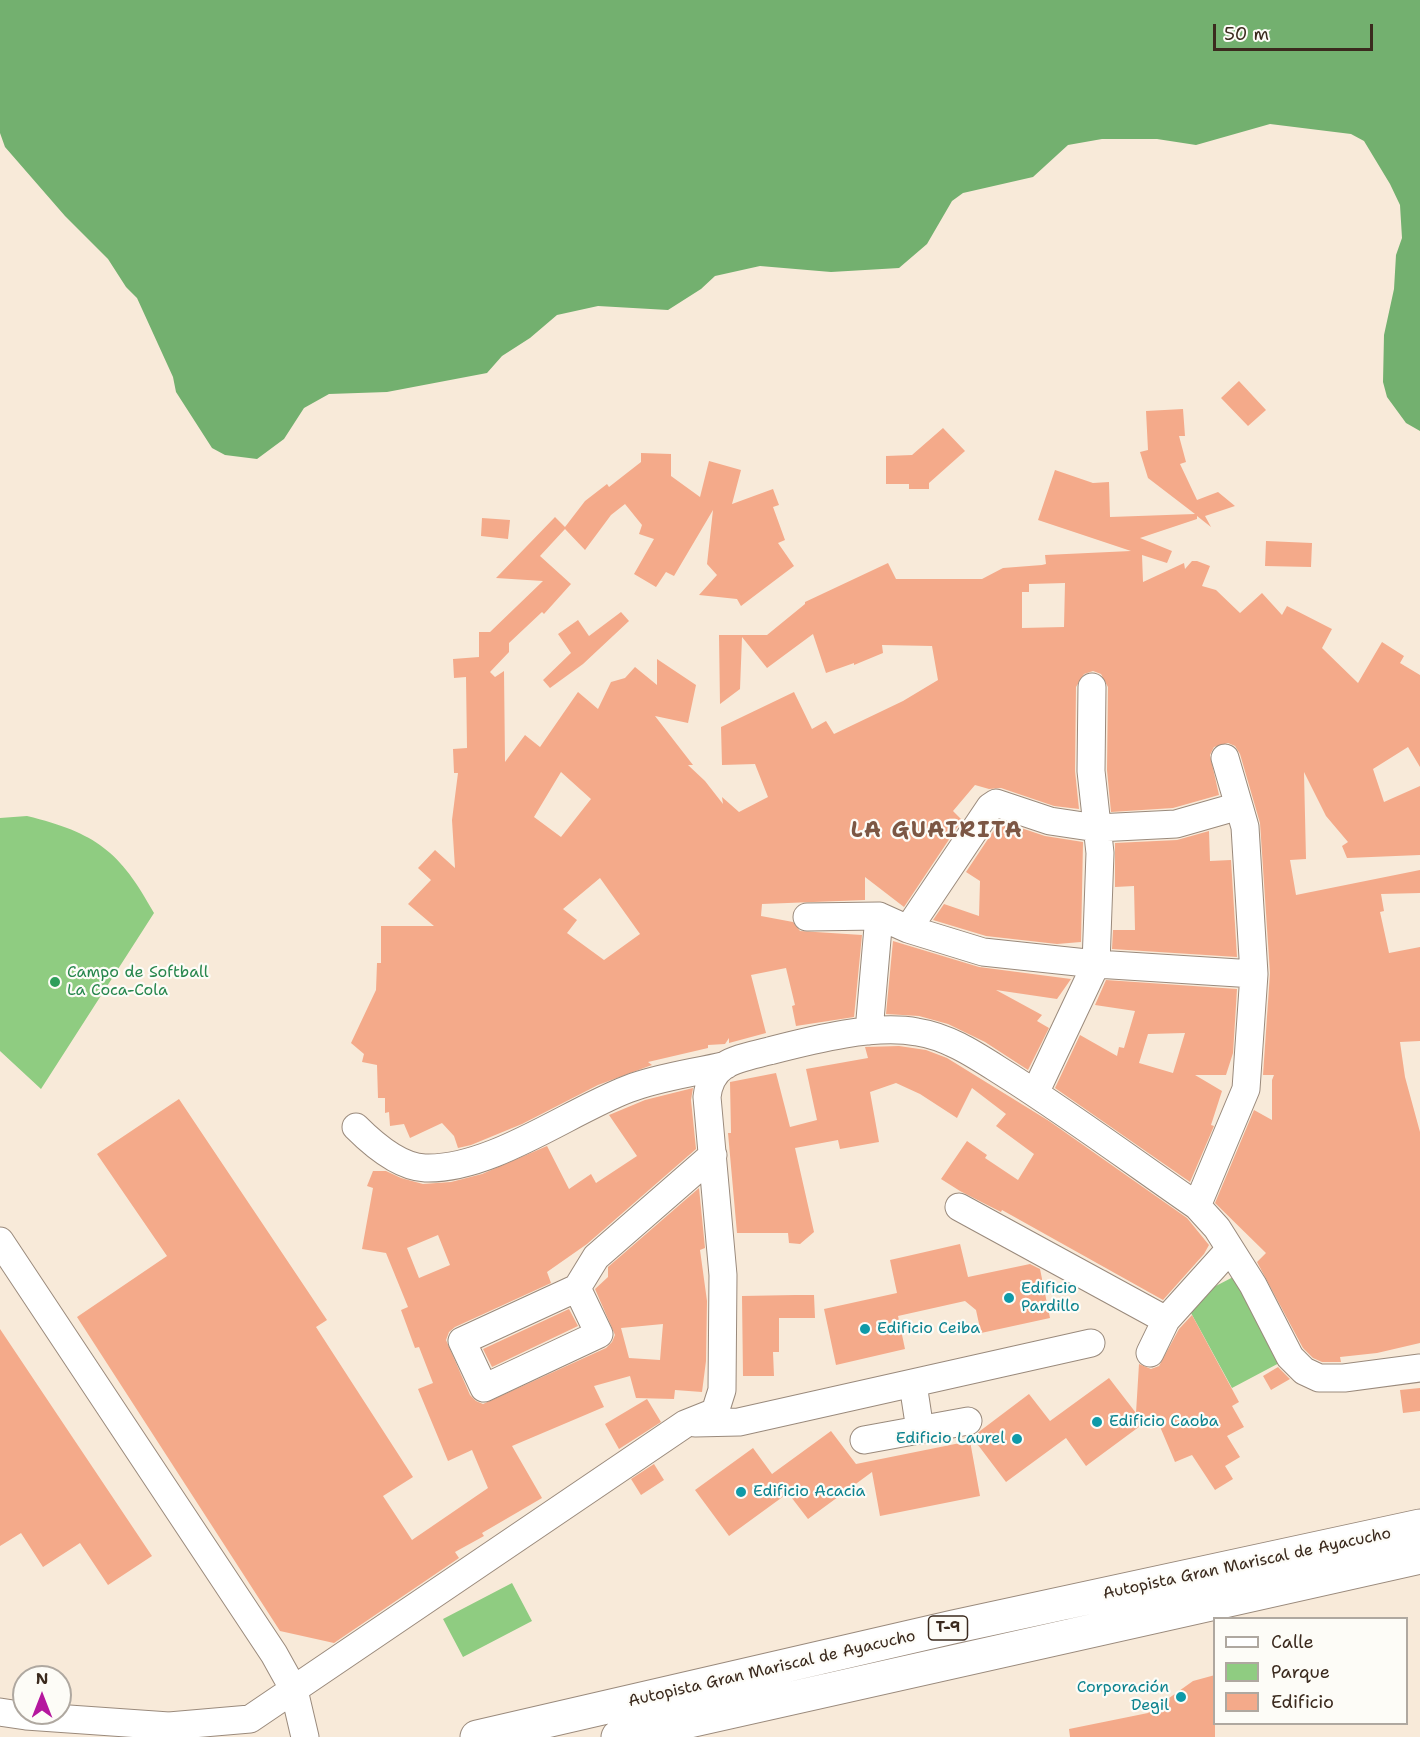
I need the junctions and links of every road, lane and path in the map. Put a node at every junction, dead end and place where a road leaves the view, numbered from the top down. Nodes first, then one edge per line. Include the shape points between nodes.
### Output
1 (1092, 687) dead end
2 (1225, 758) dead end
3 (1239, 806) junction
4 (1098, 828) junction
5 (879, 916) junction
6 (807, 917) dead end
7 (908, 929) junction
8 (1096, 964) junction
9 (1254, 974) junction
10 (869, 1031) junction
11 (726, 1065) junction
12 (1035, 1093) junction
13 (356, 1127) dead end
14 (713, 1155) junction
15 (1197, 1206) junction
16 (958, 1208) dead end
17 (0, 1241) edge
18 (1230, 1249) junction
19 (577, 1288) junction
20 (1166, 1320) junction
21 (1091, 1343) dead end
22 (1150, 1353) dead end
23 (1420, 1368) edge
24 (913, 1384) junction
25 (968, 1420) dead end
26 (685, 1424) junction
27 (920, 1430) junction
28 (864, 1440) dead end
29 (1420, 1526) edge
30 (1420, 1557) edge
31 (294, 1690) junction
32 (0, 1712) edge
33 (306, 1737) edge
34 (477, 1737) edge
35 (618, 1737) edge

1 - 4 street via 1091,771
2 - 3 street
3 - 4 street via 1176,824
3 - 9 street via 1245,827
4 - 7 street via 1050,821 996,803
4 - 8 street
5 - 6 street
5 - 7 street
5 - 10 street
7 - 8 street via 983,952
8 - 9 street
8 - 12 street
9 - 15 street via 1246,1089
10 - 11 street via 798,1043
10 - 12 street via 916,1031 942,1039
11 - 13 street via 629,1089 533,1136 460,1164 424,1168 388,1155
11 - 14 street via 713,1073 708,1084
12 - 15 street
14 - 19 street via 597,1257
14 - 26 street via 723,1275 722,1390 715,1412
15 - 18 street
16 - 20 street
17 - 31 street
18 - 20 street
18 - 23 street via 1290,1357 1305,1371 1319,1378 1344,1378
19 - 19 street via 462,1341 484,1388 599,1334
20 - 22 street
21 - 24 street
24 - 26 street via 739,1422
24 - 27 street
25 - 27 street
26 - 31 street
27 - 28 street
29 - 34 highway, Autopista Gran Mariscal de Ayacucho / T-9 via 953,1627
30 - 35 highway, Autopista Gran Mariscal de Ayacucho / T-9
31 - 32 street via 250,1719 169,1726
31 - 33 street

